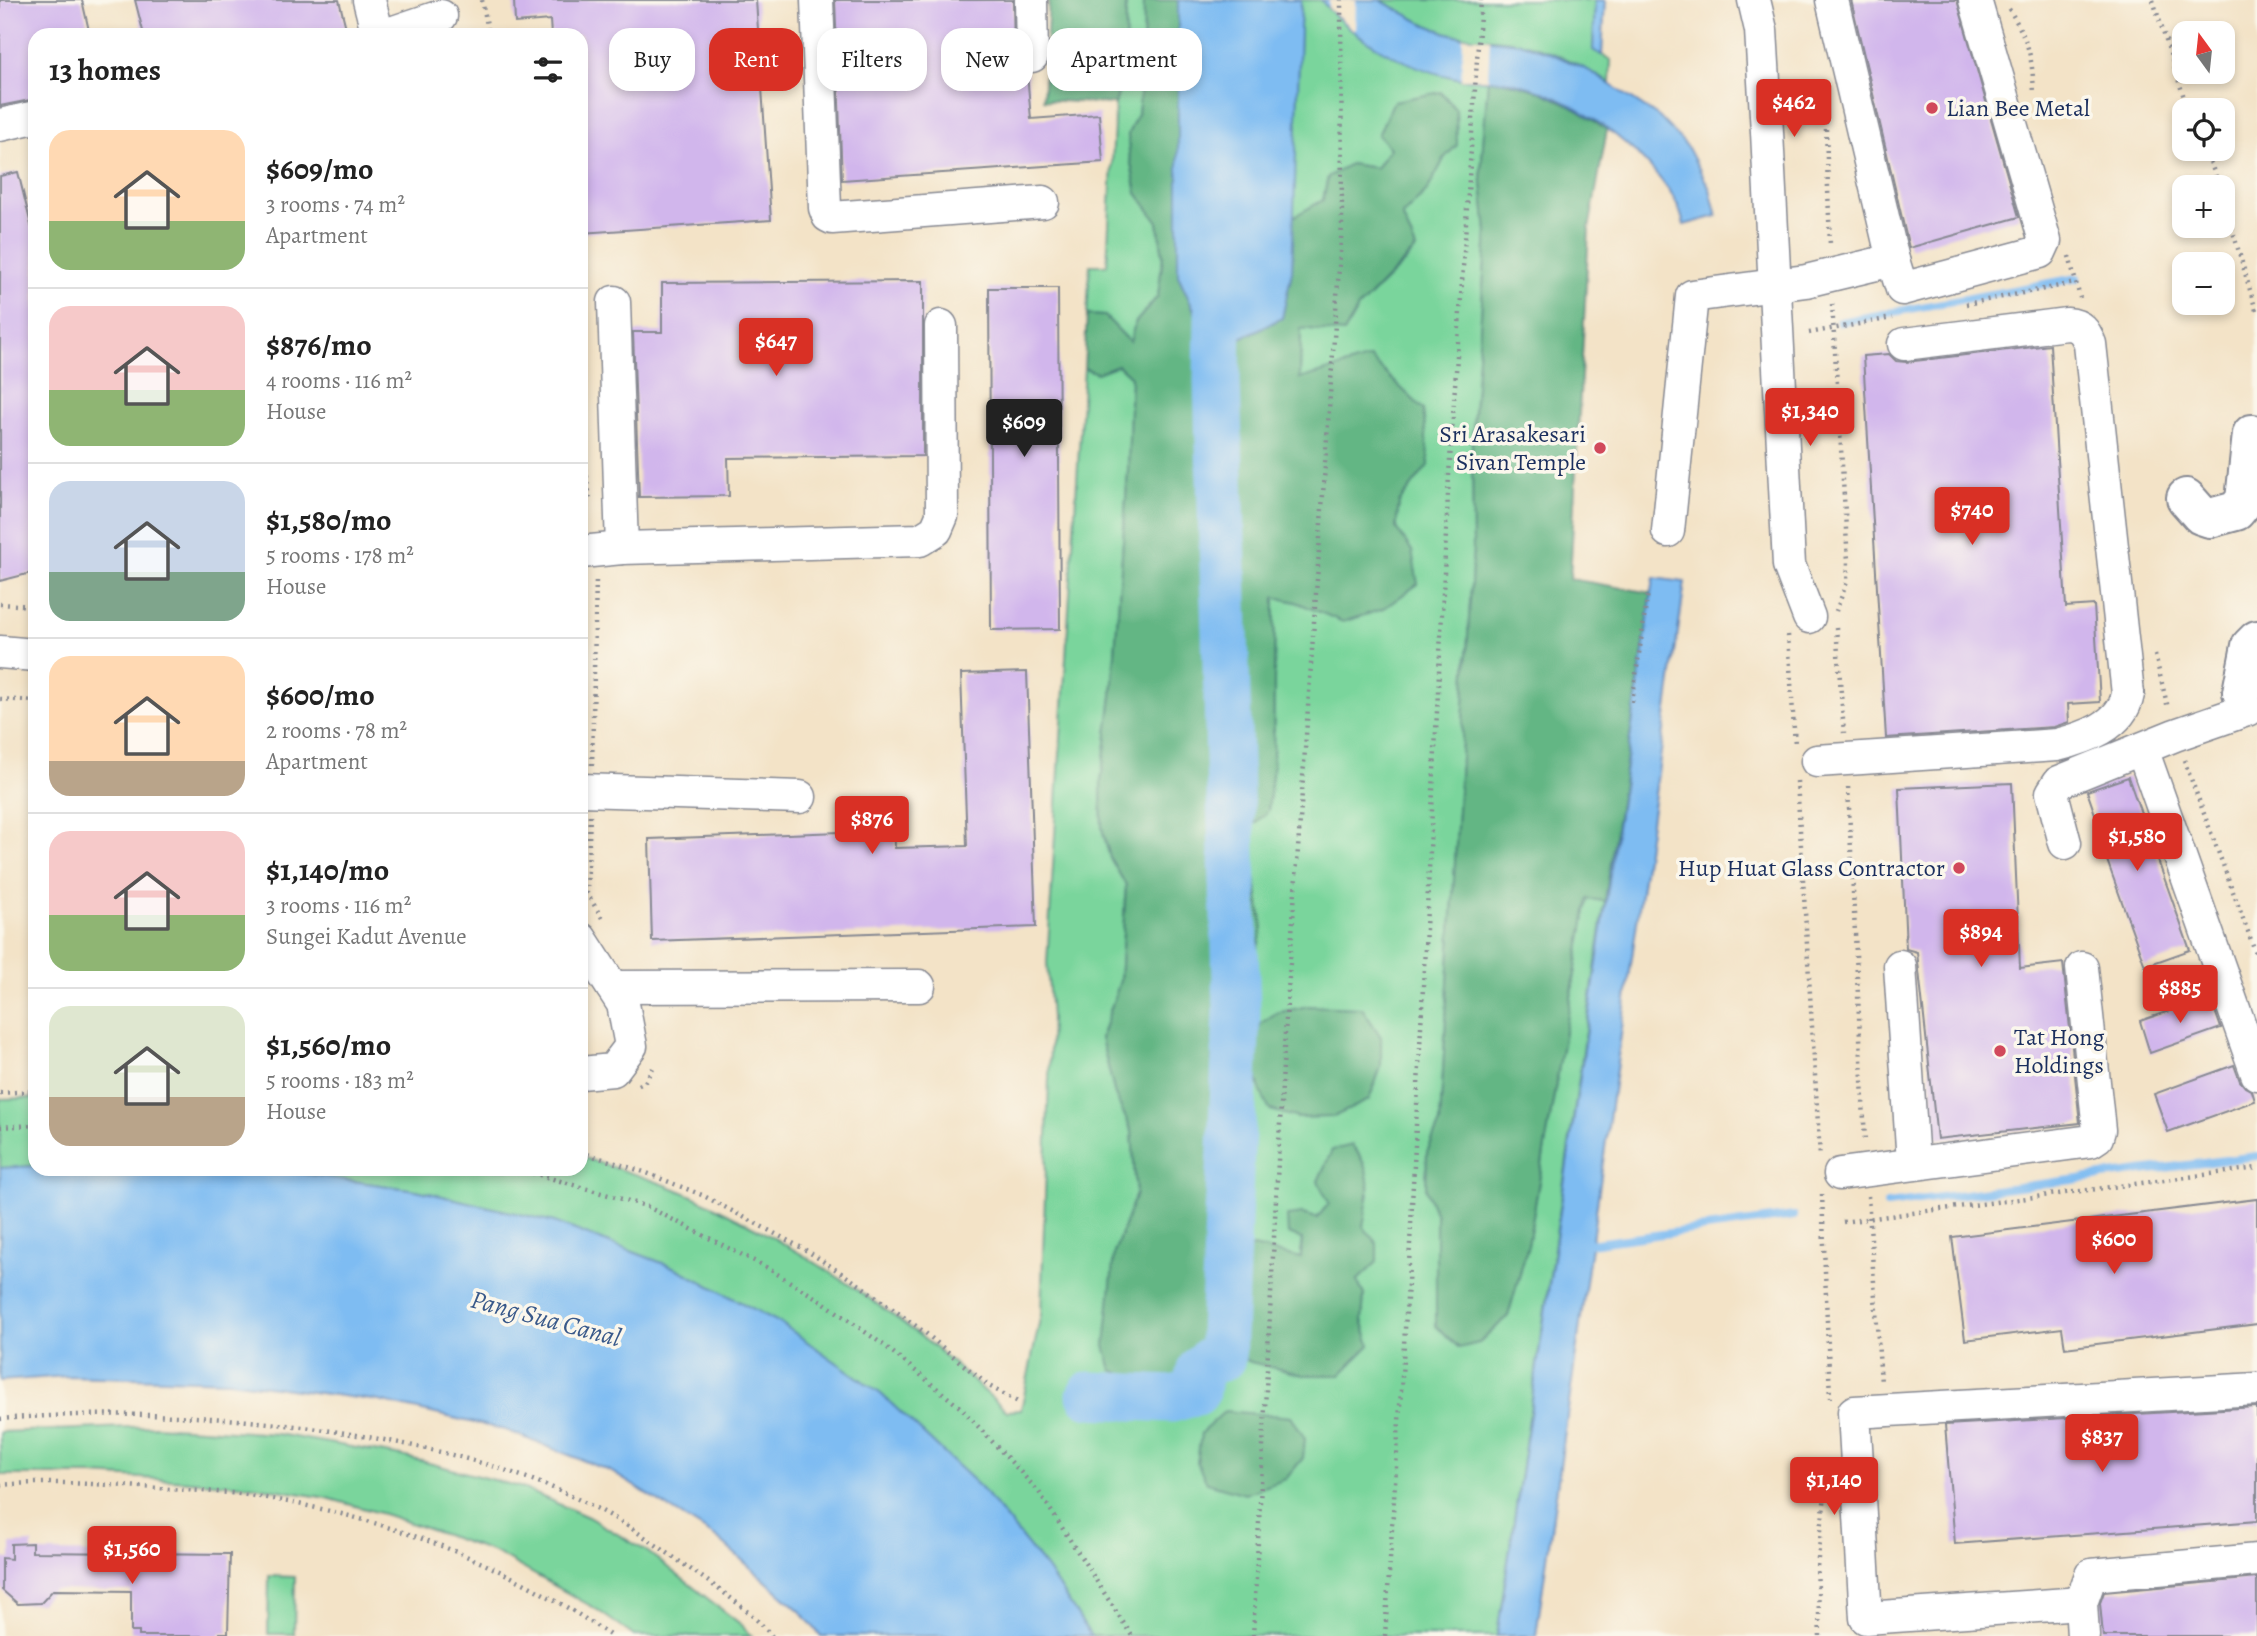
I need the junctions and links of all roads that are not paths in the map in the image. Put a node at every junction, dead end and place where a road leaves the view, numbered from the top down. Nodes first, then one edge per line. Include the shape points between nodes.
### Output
1 (369, 0) edge
2 (817, 0) edge
3 (1031, 0) edge
4 (1754, 0) edge
5 (1832, 0) edge
6 (1975, 0) edge
7 (442, 17) edge
8 (376, 28) edge
9 (407, 28) edge
10 (1032, 28) edge
11 (28, 119) edge
12 (0, 125) edge
13 (1043, 202) dead end
14 (1893, 260) junction
15 (1776, 286) junction
16 (614, 302) dead end
17 (941, 326) dead end
18 (1904, 344) dead end
19 (2252, 435) dead end
20 (2186, 498) dead end
21 (1668, 531) dead end
22 (600, 550) edge
23 (1798, 624) road end
24 (2257, 640) edge
25 (0, 652) edge
26 (28, 654) edge
27 (2244, 701) joint
28 (2142, 749) junction
29 (1814, 761) road end
30 (588, 791) edge
31 (800, 797) dead end
32 (2065, 843) dead end
33 (592, 930) edge
34 (1900, 967) dead end
35 (2082, 968) dead end
36 (919, 986) dead end
37 (612, 987) junction
38 (588, 1072) edge
39 (2257, 1074) edge
40 (1913, 1163) junction
41 (1837, 1175) road end
42 (2257, 1389) edge
43 (2257, 1560) edge
44 (2081, 1603) junction
45 (2083, 1636) edge

1 - 8 street
2 - 13 street via 828,216
3 - 10 street
4 - 15 street via 1761,30
5 - 14 street
6 - 14 street via 2044,234 2043,247 1902,289
7 - 9 street
11 - 12 street
14 - 15 street
15 - 21 street via 1692,296
15 - 23 street via 1789,565
16 - 22 street
17 - 22 street via 942,516 936,530 920,540
18 - 29 street via 2067,324 2086,332 2126,705 2115,719 2083,738 2057,745
19 - 20 main road via 2245,500 2236,511 2210,518
24 - 27 main road via 2251,646
25 - 26 street
27 - 28 street
28 - 32 street via 2059,782 2052,793
28 - 39 street
30 - 31 street
33 - 37 street
34 - 40 street
35 - 40 street via 2097,1138
36 - 37 street
37 - 38 street via 623,1004 631,1046 613,1070
40 - 41 street
42 - 44 street via 1856,1411 1866,1618
43 - 44 street via 2091,1575
44 - 45 street

